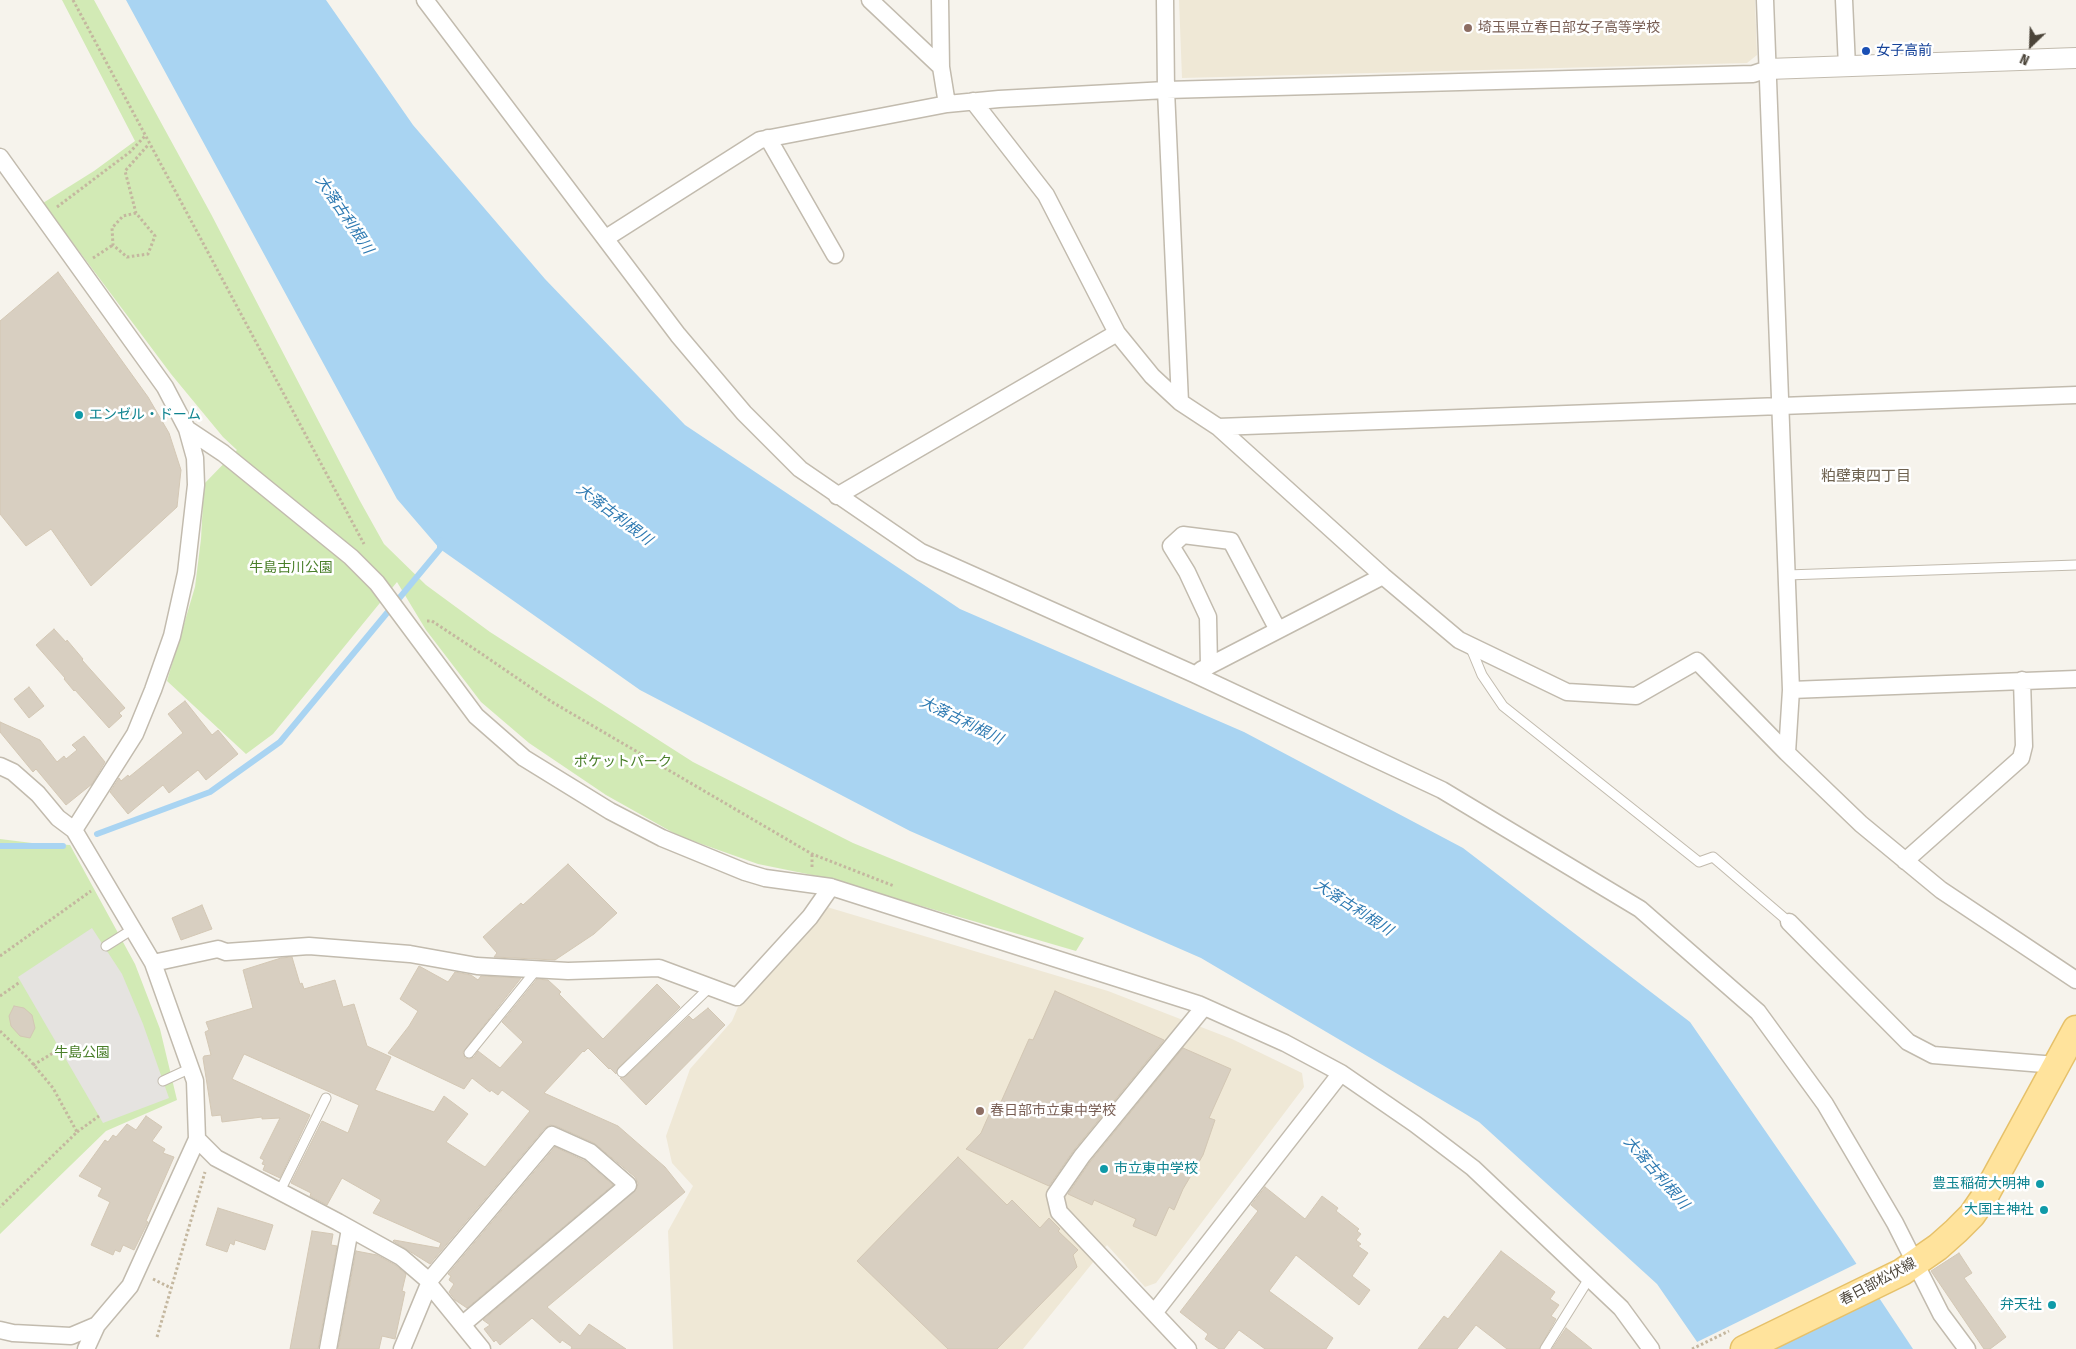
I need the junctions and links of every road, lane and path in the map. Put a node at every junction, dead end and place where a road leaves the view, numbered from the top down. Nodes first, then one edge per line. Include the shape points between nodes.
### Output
1 (73, 0) edge
2 (425, 0) edge
3 (870, 0) edge
4 (940, 0) edge
5 (1165, 0) edge
6 (1765, 0) edge
7 (1844, 0) edge
8 (2076, 58) edge
9 (941, 67) junction
10 (1847, 67) junction
11 (1768, 69) junction
12 (1166, 90) junction
13 (973, 101) junction
14 (947, 104) junction
15 (145, 136) junction
16 (768, 138) junction
17 (149, 144) junction
18 (0, 157) edge
19 (40, 214) junction
20 (136, 214) junction
21 (606, 238) junction
22 (113, 245) junction
23 (835, 255) dead end
24 (79, 267) junction
25 (1117, 333) junction
26 (2076, 395) edge
27 (1180, 402) junction
28 (1780, 405) junction
29 (1218, 427) junction
30 (187, 429) junction
31 (837, 496) junction
32 (366, 546) dead end
33 (2076, 564) edge
34 (1787, 575) junction
35 (1383, 576) junction
36 (404, 618) junction
37 (1278, 630) junction
38 (1470, 646) junction
39 (1209, 666) junction
40 (1194, 674) junction
41 (2076, 679) edge
42 (2022, 680) junction
43 (1791, 690) junction
44 (1787, 753) junction
45 (0, 766) edge
46 (74, 830) junction
47 (1904, 861) junction
48 (104, 881) junction
49 (830, 887) junction
50 (900, 889) dead end
51 (1788, 922) joint
52 (133, 929) junction
53 (106, 946) dead end
54 (0, 956) edge
55 (153, 963) junction
56 (537, 969) junction
57 (2076, 980) edge
58 (20, 982) dead end
59 (709, 988) junction
60 (0, 996) edge
61 (1204, 1007) junction
62 (2076, 1029) edge
63 (0, 1031) edge
64 (60, 1049) dead end
65 (469, 1053) dead end
66 (33, 1064) junction
67 (2056, 1065) junction
68 (191, 1068) junction
69 (622, 1072) dead end
70 (1341, 1073) junction
71 (163, 1081) dead end
72 (326, 1098) dead end
73 (99, 1116) dead end
74 (77, 1132) junction
75 (197, 1139) junction
76 (211, 1152) junction
77 (280, 1191) junction
78 (0, 1207) edge
79 (350, 1229) junction
80 (1908, 1268) junction
81 (1590, 1277) junction
82 (429, 1283) junction
83 (1154, 1313) junction
84 (97, 1324) junction
85 (463, 1324) junction
86 (0, 1330) edge
87 (157, 1337) dead end
88 (86, 1349) edge
89 (328, 1349) edge
90 (402, 1349) edge
91 (482, 1349) edge
92 (1188, 1349) edge
93 (1544, 1349) edge
94 (1651, 1349) edge
95 (1744, 1349) edge
96 (1967, 1349) edge

1 - 15 path
2 - 21 street
3 - 9 street
4 - 9 street
5 - 12 street
6 - 11 street
7 - 10 street
8 - 10 street
9 - 14 street
10 - 11 street
11 - 12 street via 1753,74
11 - 28 street
12 - 13 street
12 - 27 street
13 - 14 street
13 - 25 street via 1046,195
14 - 16 street
15 - 17 path
15 - 19 path via 130,152 57,207
16 - 21 street via 760,140
16 - 23 street
17 - 20 path via 125,171
17 - 32 path
18 - 19 street
19 - 24 street
20 - 22 path via 123,216 112,228
20 - 22 path via 155,236 148,254 127,257
21 - 31 street via 678,334 744,413 800,470
22 - 24 path
24 - 30 street via 165,387
25 - 27 street via 1152,376
25 - 31 street
26 - 28 street
27 - 29 street
28 - 29 street
28 - 34 street
29 - 35 street
30 - 36 street via 223,453 351,557 377,583
30 - 46 street via 196,485 186,573 172,636 135,734
31 - 40 street via 921,552
33 - 34 lane
34 - 43 street
35 - 37 street
35 - 38 street
36 - 49 street via 476,716 524,758 662,838 744,872
36 - 50 path via 432,621 552,702 812,854
37 - 39 street
37 - 39 street via 1231,541 1183,535 1171,546 1208,617
38 - 44 street via 1567,692 1636,696 1697,661
38 - 51 lane via 1482,675 1503,706 1698,862 1713,857
39 - 40 street
40 - 80 street via 1442,790 1640,909 1758,1012 1825,1104 1895,1223
41 - 42 street
42 - 43 street
42 - 47 street via 2024,746 2021,758
43 - 44 street
44 - 47 street
45 - 46 street via 13,772
46 - 48 street
47 - 57 street via 1941,890
48 - 52 street
48 - 54 path
49 - 59 street via 810,917 737,997
49 - 61 street
51 - 67 street via 1908,1042 1933,1056
52 - 53 lane
52 - 55 street
55 - 56 street via 218,948 226,952 309,946 410,954 477,966
55 - 68 street
56 - 59 street via 659,968
56 - 65 lane
58 - 60 path
59 - 69 lane
61 - 70 street via 1285,1043
61 - 83 street via 1082,1156 1055,1195 1059,1212
62 - 67 main road, 春日部松伏線
63 - 66 path
64 - 66 path
66 - 74 path via 53,1088
67 - 80 main road, 春日部松伏線 via 1972,1215
68 - 71 lane
68 - 75 street via 196,1081
70 - 81 street via 1473,1168
70 - 83 street
72 - 77 lane
73 - 74 path
74 - 78 path
75 - 76 street
75 - 84 street via 130,1286
76 - 77 street via 216,1158
76 - 87 path
77 - 79 street
79 - 82 street via 401,1257
79 - 89 street
80 - 95 main road, 春日部松伏線
80 - 96 street
81 - 93 lane
81 - 94 street via 1621,1308
82 - 85 street
82 - 85 street via 552,1135 590,1152 628,1185
82 - 90 street
83 - 92 street
84 - 86 street via 71,1336
84 - 88 street
85 - 91 street

